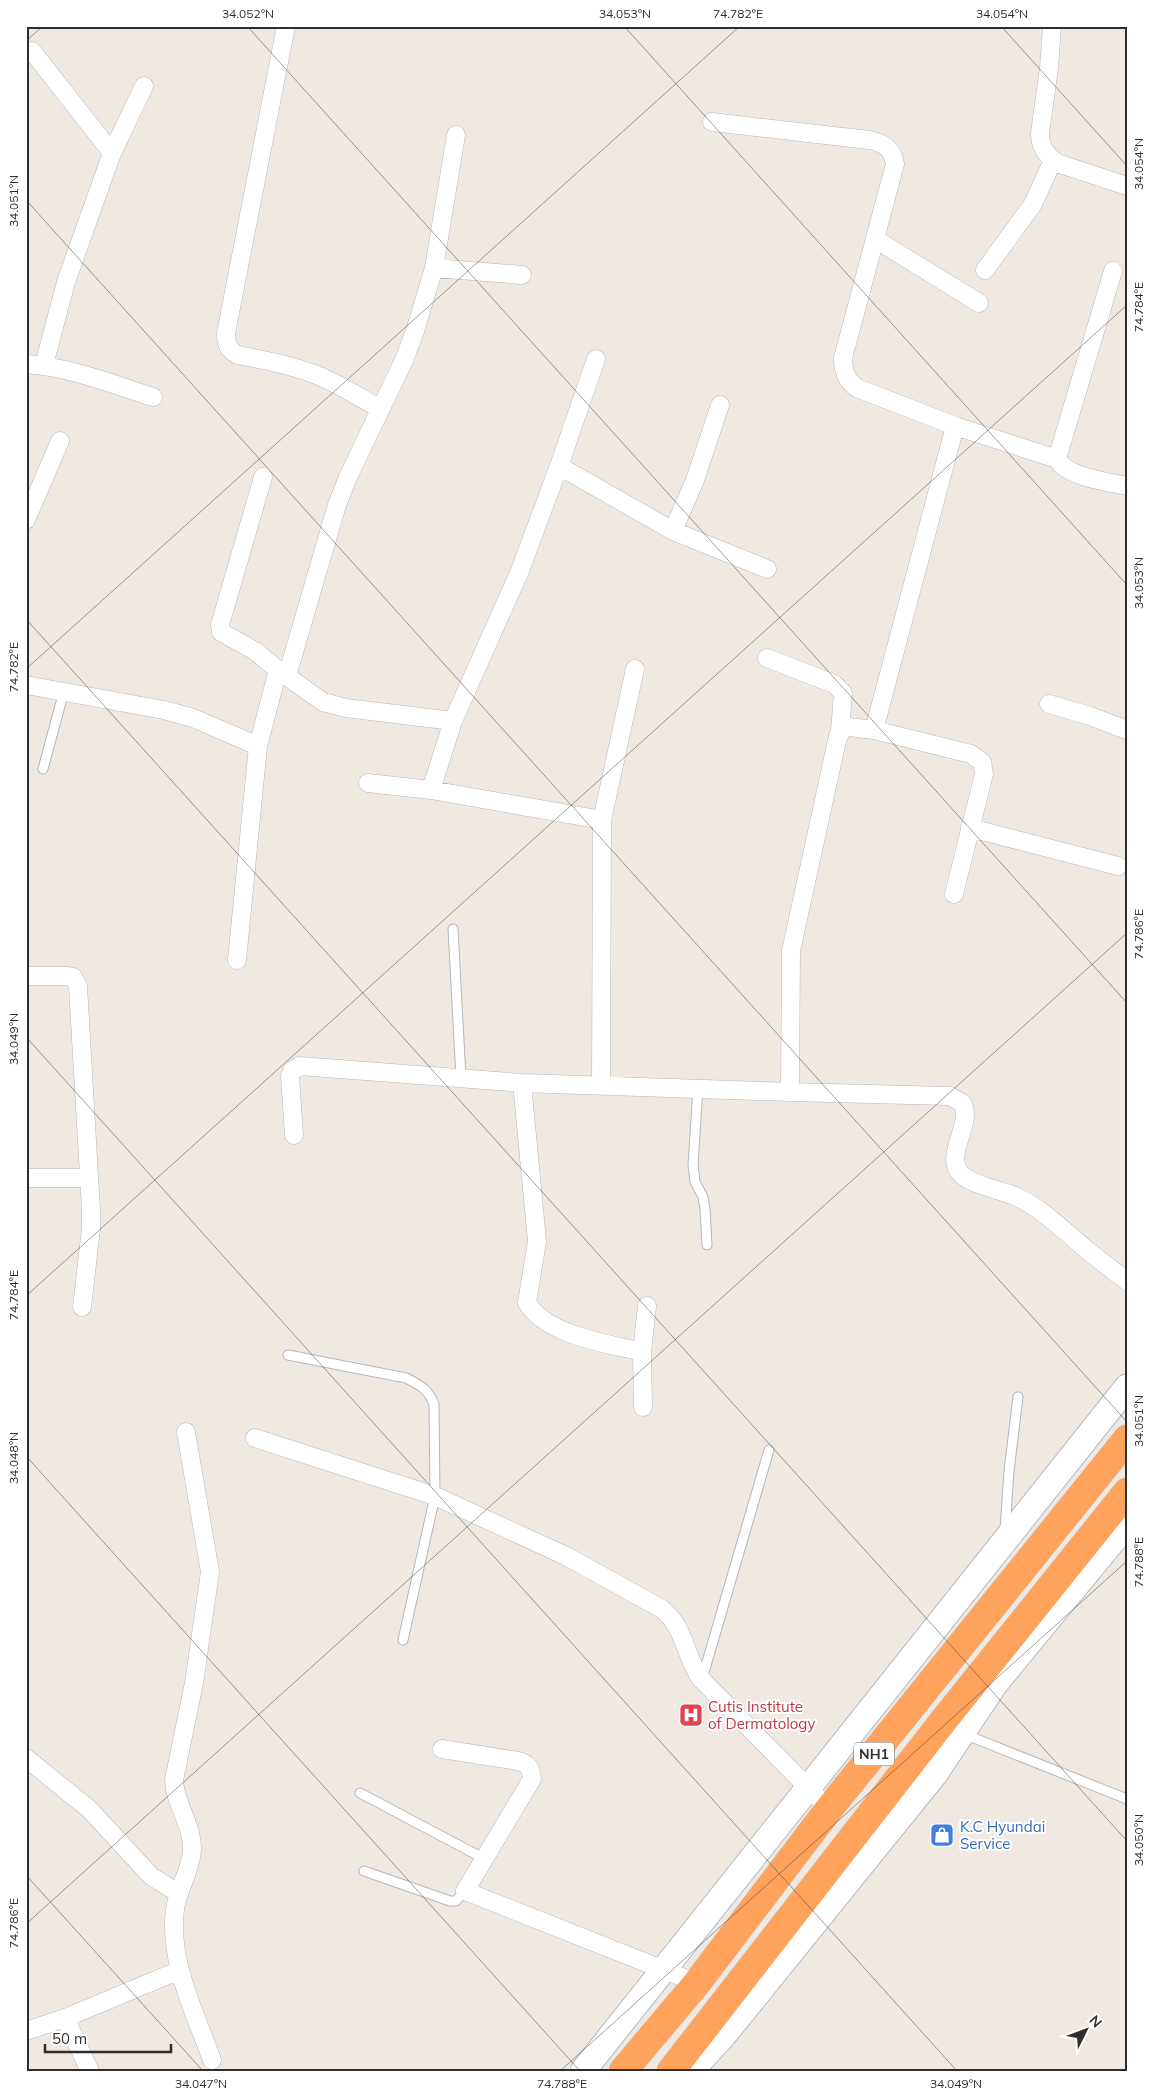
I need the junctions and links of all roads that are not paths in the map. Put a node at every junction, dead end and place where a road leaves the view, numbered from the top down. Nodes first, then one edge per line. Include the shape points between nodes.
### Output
1 (286, 26) edge
2 (1052, 26) edge
3 (32, 50) dead end
4 (144, 86) dead end
5 (712, 122) dead end
6 (456, 135) dead end
7 (112, 153) junction
8 (1053, 160) junction
9 (1127, 186) edge
10 (875, 239) junction
11 (434, 268) junction
12 (985, 270) dead end
13 (1113, 271) dead end
14 (522, 275) dead end
15 (979, 303) dead end
16 (596, 359) dead end
17 (26, 364) edge
18 (44, 365) junction
19 (153, 397) dead end
20 (720, 406) dead end
21 (380, 409) junction
22 (955, 426) junction
23 (60, 441) dead end
24 (1057, 460) junction
25 (559, 466) junction
26 (263, 477) dead end
27 (1127, 486) edge
28 (26, 520) edge
29 (673, 531) junction
30 (767, 569) dead end
31 (767, 658) dead end
32 (635, 669) dead end
33 (283, 673) junction
34 (26, 685) edge
35 (64, 691) junction
36 (1049, 704) dead end
37 (453, 721) junction
38 (874, 730) junction
39 (1127, 730) edge
40 (840, 731) junction
41 (258, 746) junction
42 (43, 769) dead end
43 (368, 783) dead end
44 (431, 790) junction
45 (602, 820) junction
46 (970, 828) junction
47 (1118, 866) dead end
48 (954, 894) dead end
49 (453, 929) dead end
50 (237, 960) dead end
51 (26, 976) edge
52 (461, 1078) junction
53 (522, 1082) junction
54 (601, 1085) junction
55 (698, 1089) junction
56 (790, 1092) junction
57 (294, 1135) dead end
58 (26, 1178) edge
59 (89, 1178) junction
60 (707, 1245) dead end
61 (1127, 1281) edge
62 (647, 1306) dead end
63 (82, 1307) dead end
64 (642, 1352) junction
65 (288, 1355) dead end
66 (1127, 1387) edge
67 (1018, 1397) dead end
68 (643, 1407) dead end
69 (186, 1432) dead end
70 (254, 1438) dead end
71 (1127, 1440) edge
72 (769, 1450) dead end
73 (1127, 1492) edge
74 (435, 1496) junction
75 (1127, 1524) edge
76 (1004, 1541) junction
77 (403, 1640) dead end
78 (702, 1679) junction
79 (952, 1727) junction
80 (442, 1749) dead end
81 (26, 1758) edge
82 (808, 1786) junction
83 (360, 1793) dead end
84 (1127, 1799) edge
85 (829, 1809) junction
86 (483, 1858) junction
87 (364, 1871) dead end
88 (465, 1891) junction
89 (178, 1893) junction
90 (664, 1968) junction
91 (180, 1970) junction
92 (697, 1983) junction
93 (65, 2018) junction
94 (26, 2031) edge
95 (212, 2060) dead end
96 (90, 2071) edge
97 (583, 2071) edge
98 (623, 2071) edge
99 (671, 2071) edge
100 (691, 2071) edge

1 - 21 street via 226,342 238,355 315,374
2 - 8 street via 1040,141
3 - 7 street
4 - 7 street
5 - 10 street via 869,140 887,147 894,156 895,164
6 - 11 street
7 - 18 street via 66,282
8 - 9 street
8 - 12 street via 1033,204
10 - 15 street
10 - 22 street via 843,358 846,376 857,388
11 - 14 street
11 - 21 street via 405,358
13 - 24 street
16 - 25 street
17 - 18 street
18 - 19 street
20 - 29 street via 695,480
21 - 33 street via 337,505
22 - 24 street
22 - 38 street
23 - 28 street
24 - 27 street via 1074,473
25 - 29 street
25 - 37 street via 519,573
26 - 33 street via 220,629
29 - 30 street
31 - 40 street via 834,684 841,690
32 - 45 street
33 - 37 street via 314,697 335,706
33 - 41 street
34 - 35 street
35 - 41 street via 193,718
35 - 42 lane
36 - 39 street
37 - 44 street
38 - 40 street via 849,727
38 - 46 street via 978,757 984,774
40 - 56 street via 791,951
41 - 50 street
43 - 44 street
44 - 45 street
45 - 54 street
46 - 47 street
46 - 48 street
49 - 52 lane
51 - 59 street via 68,976 76,981
52 - 53 street
52 - 57 street via 300,1066 290,1076
53 - 54 street
53 - 64 street via 537,1241 527,1303 536,1313 568,1333
54 - 55 street
55 - 56 street
55 - 60 lane via 693,1165 695,1182 705,1209
56 - 61 street via 950,1096 958,1100 966,1114 956,1151 960,1174 1043,1212
58 - 59 street
59 - 63 street via 91,1229
62 - 64 street
64 - 68 street
65 - 74 lane via 406,1378 423,1386 434,1404
66 - 76 street
67 - 76 lane
69 - 89 street via 210,1572 194,1683 174,1780 175,1794 190,1832 192,1850
70 - 74 street
71 - 85 highway, NH1
72 - 78 lane
73 - 79 highway, NH1
74 - 77 lane
74 - 78 street via 566,1556 662,1609 679,1627 693,1668
75 - 79 street via 995,1684
76 - 82 street
78 - 82 street
79 - 84 lane
79 - 99 highway, NH1
79 - 100 street via 935,1774 724,2035
80 - 86 street via 518,1761 531,1771 532,1779
81 - 89 street via 89,1809 151,1876
82 - 85 street
82 - 90 street
83 - 86 lane
85 - 92 highway, NH1
86 - 88 street
87 - 88 lane via 450,1901 456,1901
88 - 90 street
89 - 91 street via 173,1927
90 - 92 street
90 - 97 street
91 - 93 street
91 - 95 street
92 - 98 highway, NH1
93 - 94 street
93 - 96 street

